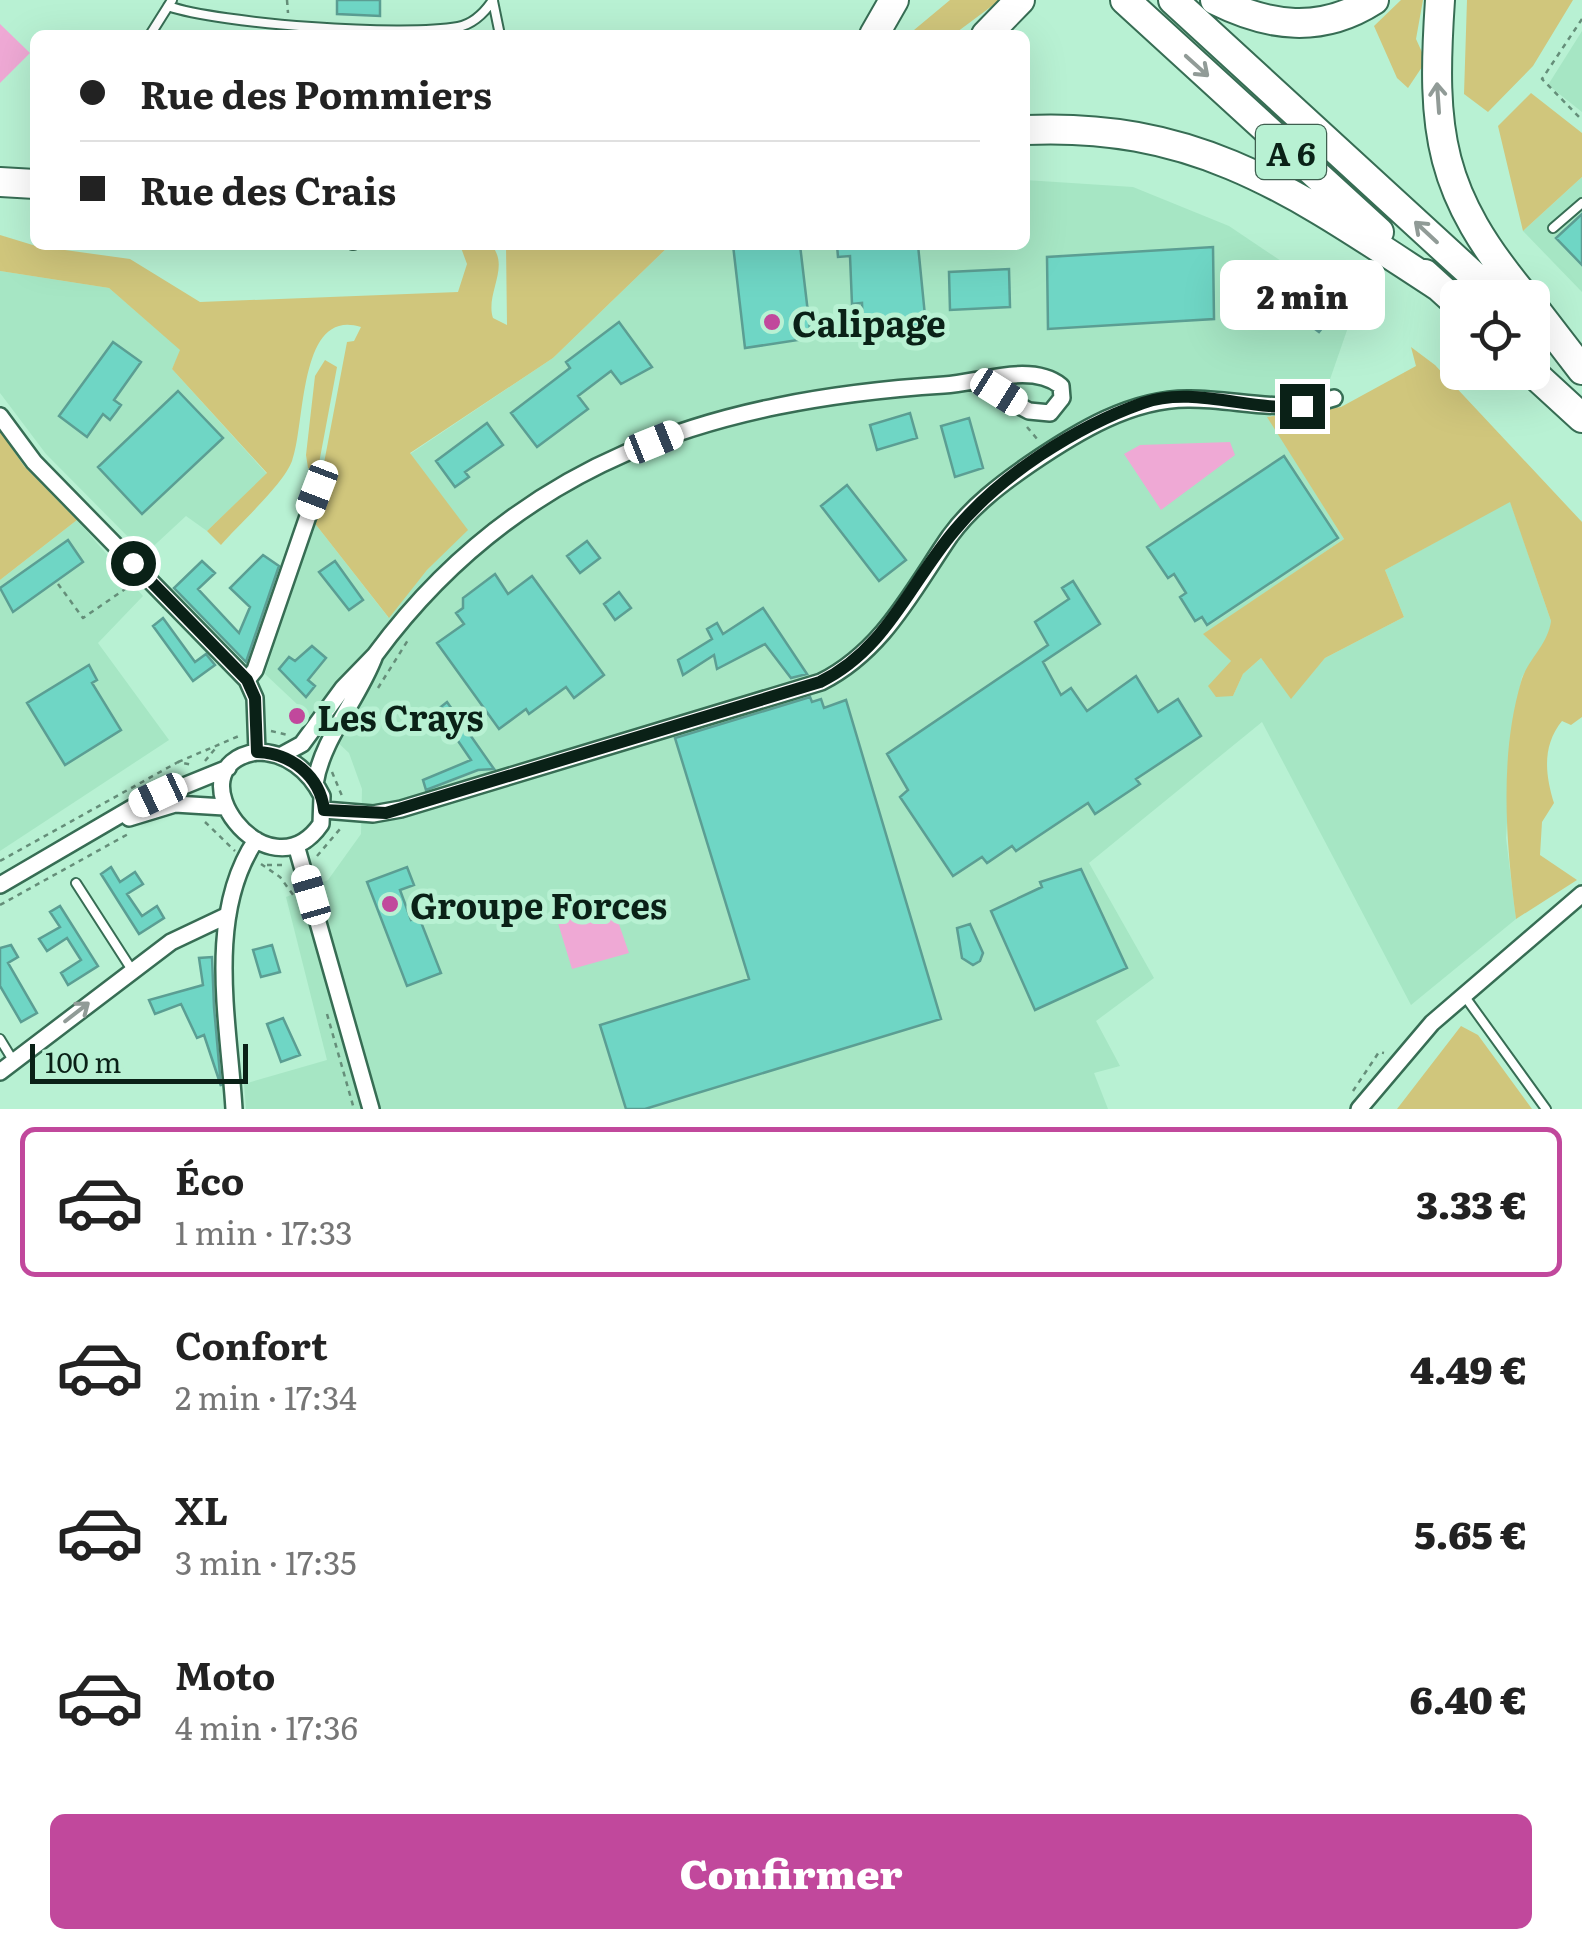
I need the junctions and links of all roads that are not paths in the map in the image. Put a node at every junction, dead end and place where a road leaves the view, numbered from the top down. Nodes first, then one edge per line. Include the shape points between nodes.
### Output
1 (493, 0) edge
2 (894, 0) edge
3 (1020, 0) edge
4 (1125, 0) edge
5 (1173, 0) edge
6 (1215, 0) edge
7 (1374, 0) edge
8 (1440, 0) edge
9 (170, 3) edge
10 (153, 30) edge
11 (499, 30) edge
12 (877, 30) edge
13 (991, 30) edge
14 (1030, 130) edge
15 (0, 182) edge
16 (30, 184) edge
17 (0, 196) edge
18 (30, 198) edge
19 (1582, 203) edge
20 (1553, 228) dead end
21 (1478, 280) edge
22 (1512, 280) edge
23 (1440, 288) edge
24 (1440, 290) edge
25 (1550, 329) edge
26 (1550, 345) edge
27 (1582, 373) edge
28 (978, 384) junction
29 (1550, 389) edge
30 (1334, 398) dead end
31 (0, 416) edge
32 (1582, 418) edge
33 (317, 490) dead end
34 (247, 680) junction
35 (361, 690) junction
36 (257, 752) junction
37 (280, 756) junction
38 (228, 768) junction
39 (315, 784) junction
40 (224, 807) junction
41 (324, 810) junction
42 (106, 825) junction
43 (256, 840) junction
44 (296, 845) junction
45 (76, 883) dead end
46 (0, 884) edge
47 (1582, 894) edge
48 (228, 914) junction
49 (132, 970) junction
50 (1464, 994) junction
51 (0, 1039) edge
52 (7, 1067) edge
53 (1355, 1102) edge
54 (234, 1109) edge
55 (371, 1109) edge
56 (1546, 1109) edge

1 - 9 lane via 459,27 384,30 199,17
1 - 11 lane
2 - 12 highway
3 - 13 highway
4 -> 23 highway, A 6
21 -> 5 highway, A 6
6 - 7 highway via 1262,20 1293,24 1344,16
22 -> 8 highway via 1470,225 1446,167 1436,91
9 - 10 lane
14 - 24 highway via 1104,131 1213,156 1278,184
15 - 16 highway
17 - 18 highway
19 - 20 lane
25 - 27 highway
26 - 27 highway
28 - 28 street via 1030,411 1050,413 1062,398 1052,378 1006,374
28 - 35 street via 949,392 856,391 739,412 625,453 492,531 424,593 375,656
29 - 32 highway
30 - 41 street via 1283,408 1194,398 1146,402 1048,453 994,489 952,532 868,650 820,682 401,809
31 - 34 street via 34,462
33 - 34 street
34 - 36 street via 255,698
35 - 37 street
35 - 39 street via 320,758
36 - 37 street
36 - 38 street
37 - 39 street
38 - 40 street
38 - 42 street
39 - 41 street
40 - 42 street via 174,804
40 - 43 street
41 - 44 street via 316,831
42 - 46 street
43 - 44 street
43 - 48 street
44 - 55 street
45 - 49 lane
47 - 50 street
48 - 49 street via 195,927
48 - 54 street
52 -> 49 street
50 - 53 street
50 - 56 lane
51 - 52 lane

